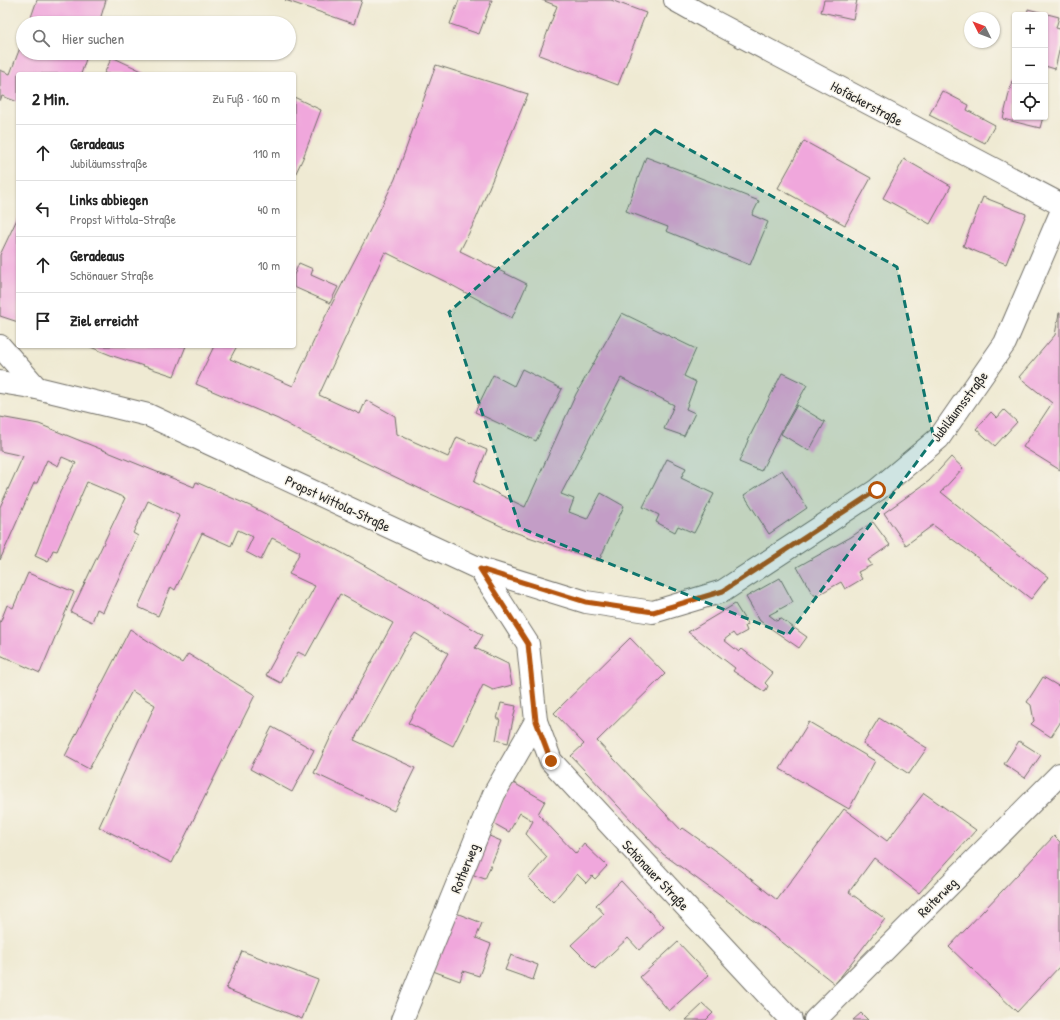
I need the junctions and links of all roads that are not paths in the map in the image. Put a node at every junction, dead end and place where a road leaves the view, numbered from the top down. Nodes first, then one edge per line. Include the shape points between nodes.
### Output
1 (675, 0) edge
2 (1060, 204) edge
3 (1060, 215) edge
4 (0, 346) edge
5 (0, 382) edge
6 (37, 388) junction
7 (480, 569) junction
8 (536, 721) junction
9 (1060, 774) edge
10 (402, 1020) edge
11 (791, 1020) edge
12 (815, 1020) edge

1 - 2 street, Hofäckerstraße
3 - 7 street, Jubiläumsstraße via 1005,342 939,438 877,490 723,591 653,612 586,602
4 - 6 street
5 - 6 street, Propst Wittola-Straße
6 - 7 street, Propst Wittola-Straße via 148,415
7 - 8 street via 528,644
8 - 10 street, Rotherweg via 494,794
8 - 11 street, Schönauer Straße via 551,761
9 - 12 street, Reiterweg

